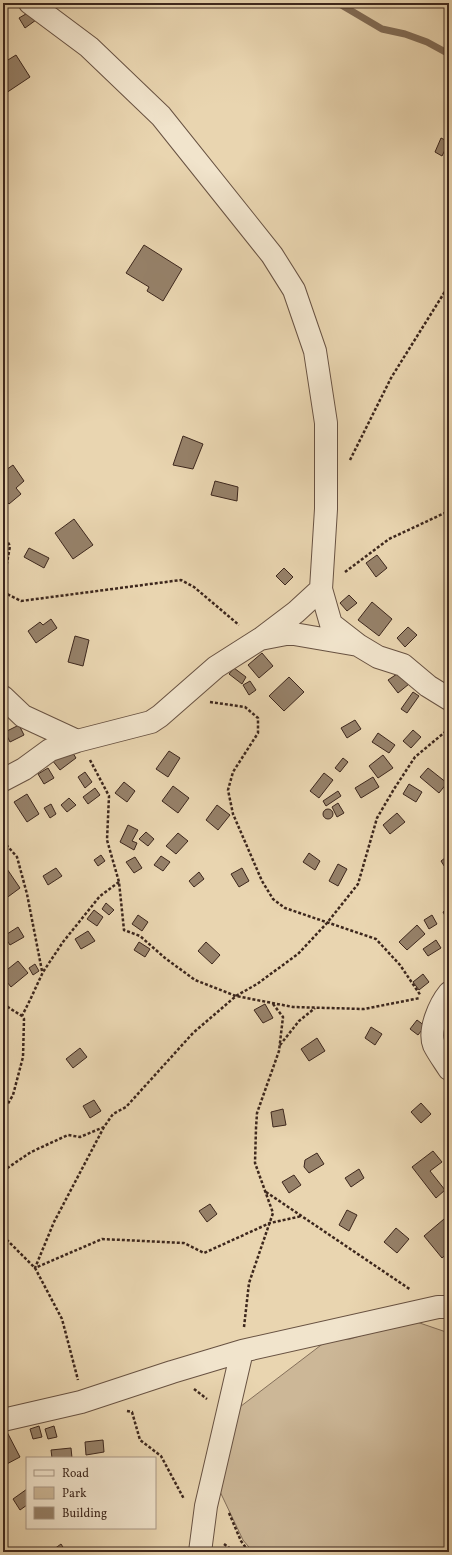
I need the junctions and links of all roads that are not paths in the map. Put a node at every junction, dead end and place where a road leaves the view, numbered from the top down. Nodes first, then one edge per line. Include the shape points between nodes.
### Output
1 (30, 3) edge
2 (321, 589) junction
3 (260, 638) junction
4 (358, 645) junction
5 (3, 697) edge
6 (449, 700) edge
7 (77, 741) junction
8 (3, 780) edge
9 (449, 993) edge
10 (449, 1069) edge
11 (443, 1307) edge
12 (242, 1351) junction
13 (3, 1420) edge
14 (200, 1552) edge

1 - 2 street via 89,47 161,116 272,255 294,290 315,351 326,423 326,509
2 - 3 street via 296,612
2 - 4 street via 331,624
3 - 4 street via 294,634
3 - 7 street via 216,667 151,722
4 - 6 street via 378,657 403,665
5 - 7 street via 23,716
7 - 8 street via 50,750 24,769
9 - 10 street via 438,1010 433,1033 434,1044
11 - 12 street
12 - 13 street via 81,1402
12 - 14 street via 206,1506

